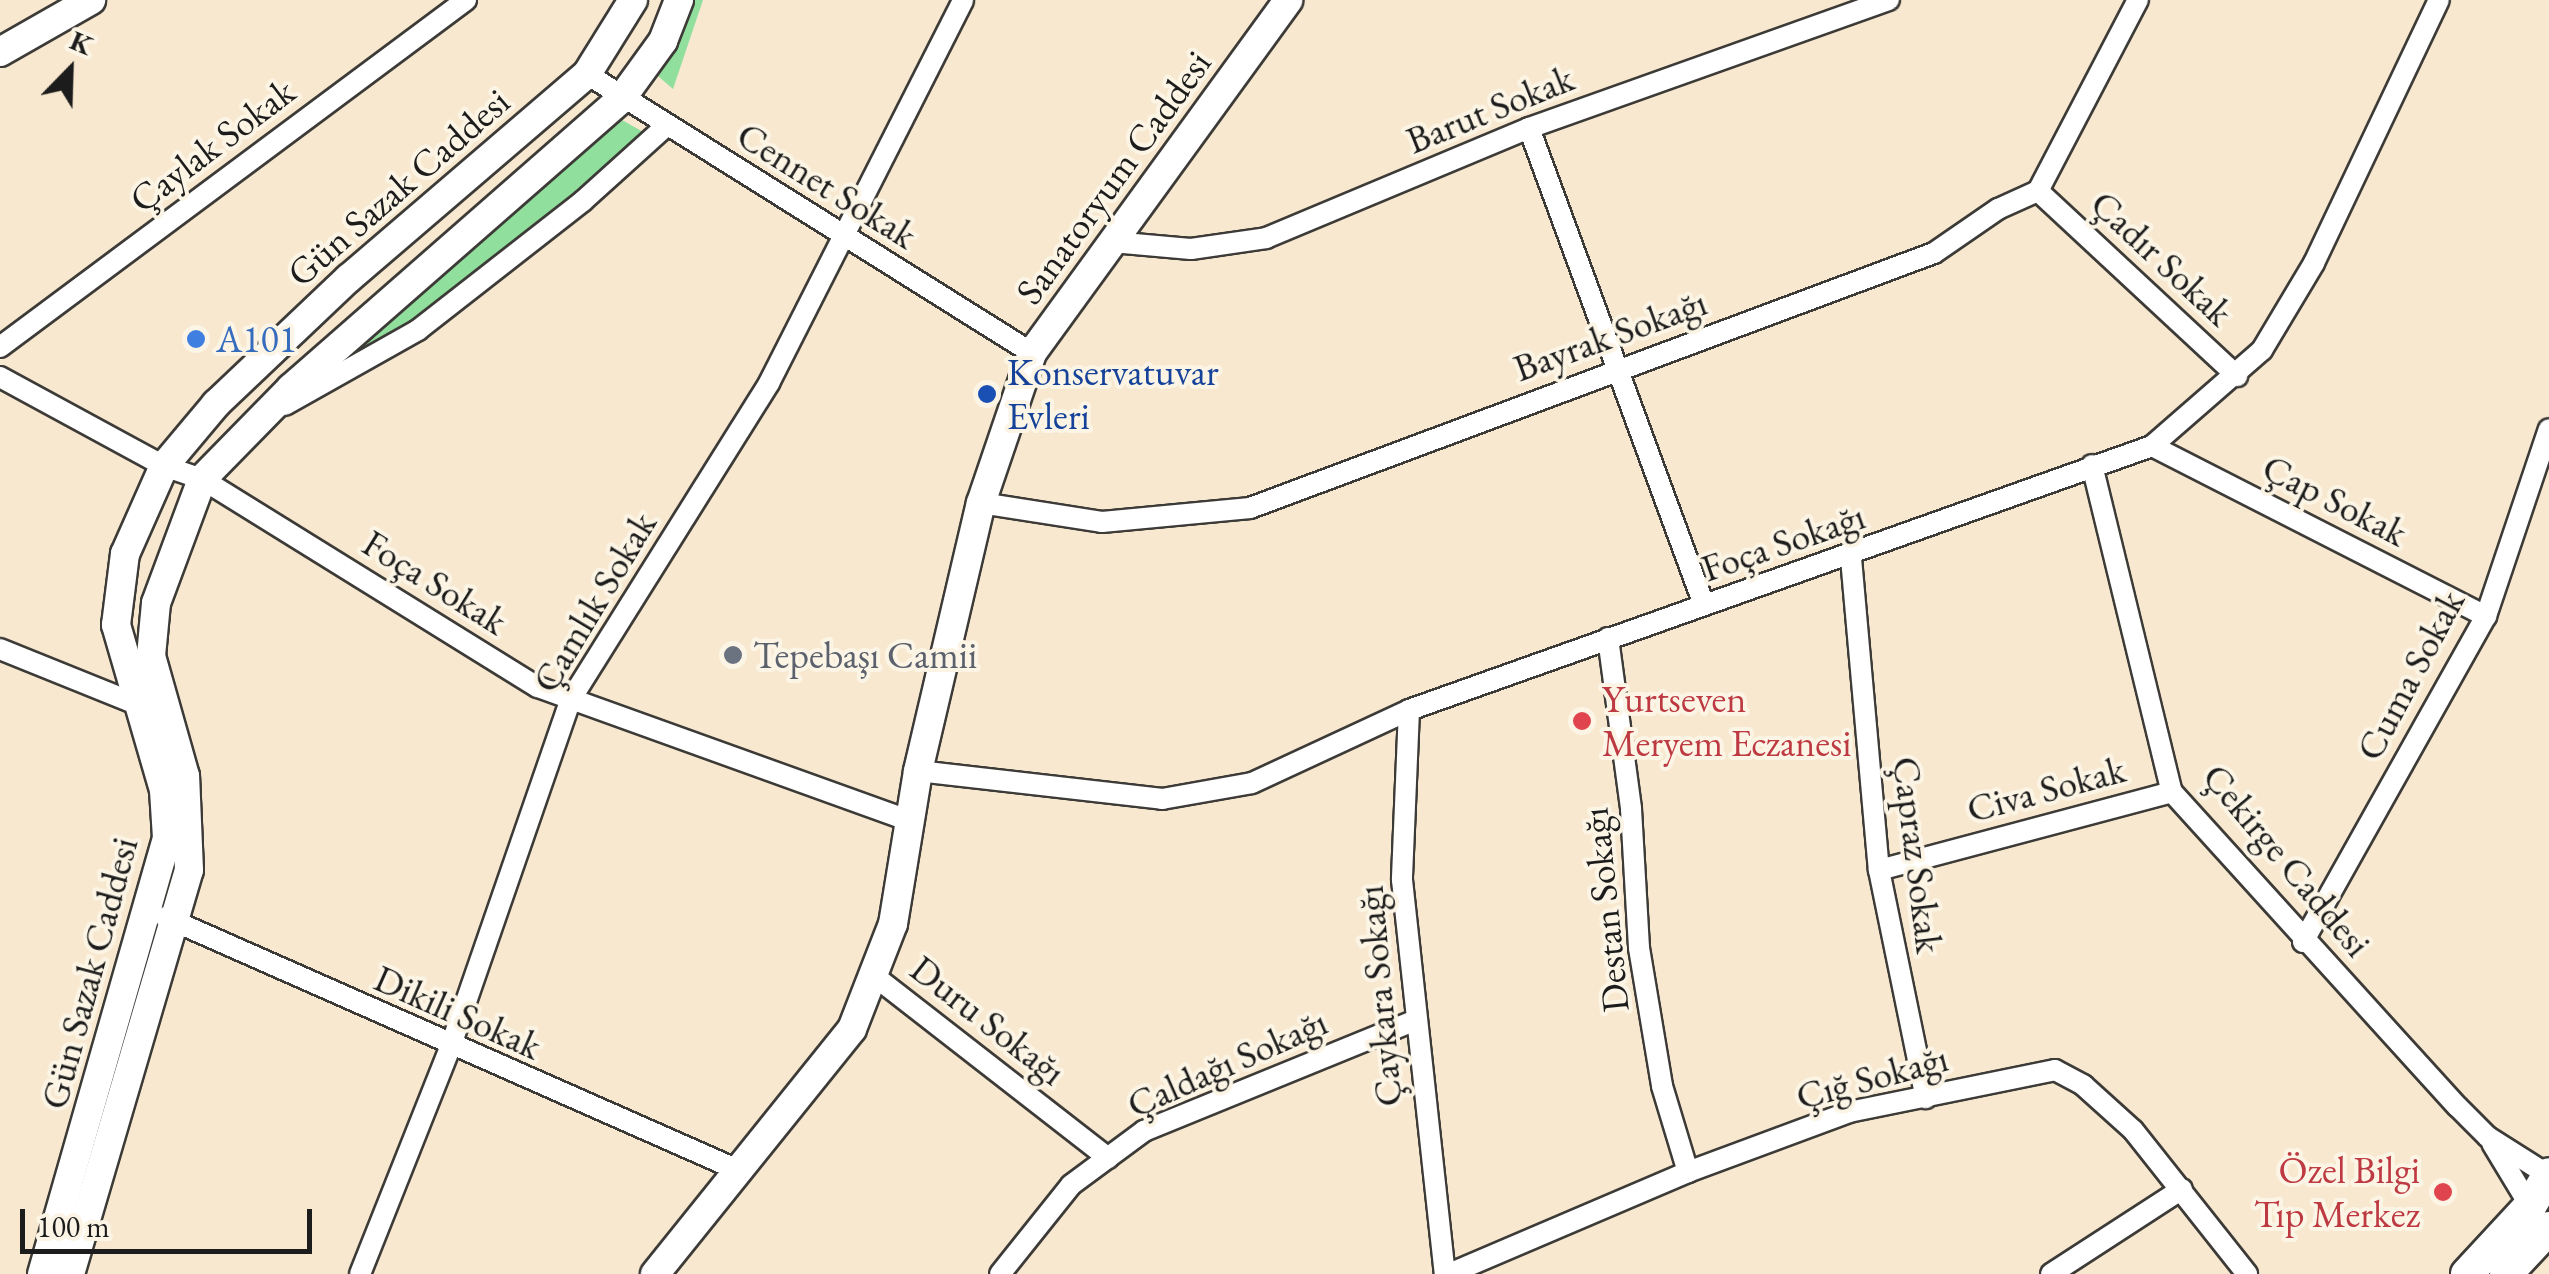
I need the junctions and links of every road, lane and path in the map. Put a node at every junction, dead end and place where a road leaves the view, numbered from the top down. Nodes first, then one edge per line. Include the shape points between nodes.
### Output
1 (91, 0) edge
2 (466, 0) edge
3 (633, 0) edge
4 (680, 0) edge
5 (963, 0) edge
6 (1288, 0) edge
7 (2138, 0) edge
8 (2439, 0) edge
9 (1874, 1) edge
10 (0, 52) edge
11 (587, 74) junction
12 (621, 99) junction
13 (665, 126) junction
14 (1529, 128) junction
15 (2038, 191) junction
16 (846, 238) junction
17 (1112, 242) junction
18 (0, 347) edge
19 (1032, 353) junction
20 (1620, 368) junction
21 (0, 376) edge
22 (2237, 376) junction
23 (262, 418) junction
24 (2549, 429) edge
25 (2152, 446) junction
26 (2092, 465) junction
27 (164, 466) junction
28 (202, 479) junction
29 (981, 503) junction
30 (1851, 558) junction
31 (1704, 605) junction
32 (2486, 616) junction
33 (1608, 638) junction
34 (0, 650) edge
35 (571, 699) junction
36 (136, 704) junction
37 (1409, 710) junction
38 (918, 771) junction
39 (2172, 792) junction
40 (910, 822) junction
41 (1879, 870) junction
42 (162, 916) junction
43 (2302, 942) junction
44 (874, 975) junction
45 (1413, 1021) junction
46 (450, 1048) junction
47 (1926, 1098) junction
48 (2488, 1137) junction
49 (1108, 1158) junction
50 (740, 1171) junction
51 (1688, 1172) junction
52 (2549, 1175) edge
53 (2182, 1190) junction
54 (2542, 1218) edge
55 (42, 1274) edge
56 (70, 1274) edge
57 (360, 1274) edge
58 (655, 1274) edge
59 (1000, 1274) edge
60 (1447, 1274) edge
61 (2051, 1274) edge
62 (2247, 1274) edge
63 (2467, 1274) edge
64 (2506, 1274) edge

1 - 10 main road
2 - 18 street, Çaylak Sokak
3 - 11 main road, Gün Sazak Caddesi
4 - 12 main road, Gün Sazak Caddesi via 663,42
5 - 16 street, Çamlık Sokak
6 - 17 main road, Sanatoryum Caddesi
7 - 15 street
8 - 22 street, Foça Sokağı via 2314,264 2262,350
9 - 14 street, Barut Sokak
11 - 12 street, Cennet Sokak
11 - 27 main road, Gün Sazak Caddesi via 336,290 216,404
12 - 13 street, Cennet Sokak
12 - 23 main road, Gün Sazak Caddesi
13 - 16 street, Cennet Sokak
13 - 23 street, Gün Sazak Caddesi via 583,202 418,330
14 - 17 street, Barut Sokak via 1266,238 1192,249
14 - 20 street
15 - 20 street, Bayrak Sokağı via 1998,208 1934,253
15 - 22 street, Çadır Sokak
16 - 19 street, Cennet Sokak
16 - 35 street, Çamlık Sokak via 770,383
17 - 19 main road, Sanatoryum Caddesi
19 - 29 main road, Sanatoryum Caddesi
20 - 29 street, Bayrak Sokağı via 1250,508 1102,522
20 - 31 street
21 - 27 street, Foça Sokak
22 - 25 street, Foça Sokağı
23 - 28 main road, Gün Sazak Caddesi
24 - 32 street, Cuma Sokak
25 - 26 street, Foça Sokağı
25 - 32 street, Çap Sokak
26 - 30 street, Foça Sokağı
26 - 39 street, Çekirge Caddesi
27 - 28 street, Foça Sokak
27 - 36 main road, Gün Sazak Caddesi via 125,554 116,625
28 - 35 street, Foça Sokak via 538,687
28 - 42 main road, Gün Sazak Caddesi via 156,603 151,656 185,776 192,828 189,870
29 - 38 main road, Sanatoryum Caddesi
30 - 31 street, Foça Sokağı
30 - 41 street, Çapraz Sokak
31 - 33 street, Foça Sokağı
32 - 43 street, Cuma Sokak
33 - 37 street, Foça Sokağı
33 - 51 street, Destan Sokağı via 1632,808 1639,948 1662,1086
34 - 36 street
35 - 40 street, Foça Sokak
35 - 46 street, Çamlık Sokak
36 - 42 main road, Gün Sazak Caddesi via 166,806
37 - 38 street, Foça Sokağı via 1252,784 1162,799
37 - 45 street, Çaykara Sokağı via 1402,880
38 - 40 main road, Sanatoryum Caddesi
39 - 41 street, Civa Sokak
39 - 43 street, Çekirge Caddesi
40 - 44 main road, Sanatoryum Caddesi via 893,924
41 - 47 street, Çapraz Sokak
42 - 46 street, Dikili Sokak
42 - 55 main road, Gün Sazak Caddesi
42 - 56 main road, Gün Sazak Caddesi
43 - 48 street, Çekirge Caddesi
44 - 49 street, Duru Sokağı
44 - 50 main road, Sanatoryum Caddesi via 852,1029
45 - 49 street, Çaldağı Sokağı via 1144,1131
45 - 60 street, Çaykara Sokağı
46 - 50 street, Dikili Sokak
46 - 57 street, Çamlık Sokak
47 - 51 street, Çığ Sokağı via 1850,1112
47 - 53 street, Çığ Sokağı via 2054,1070 2084,1085 2133,1130
48 - 52 street, Çekirge Caddesi
48 - 54 street, Çekirge Caddesi
49 - 59 street, Çaldağı Sokağı via 1072,1185
50 - 58 main road, Sanatoryum Caddesi
51 - 60 street, Çığ Sokağı
52 - 54 main road
53 - 61 street
53 - 62 street, Çığ Sokağı
54 - 63 main road
54 - 64 main road

